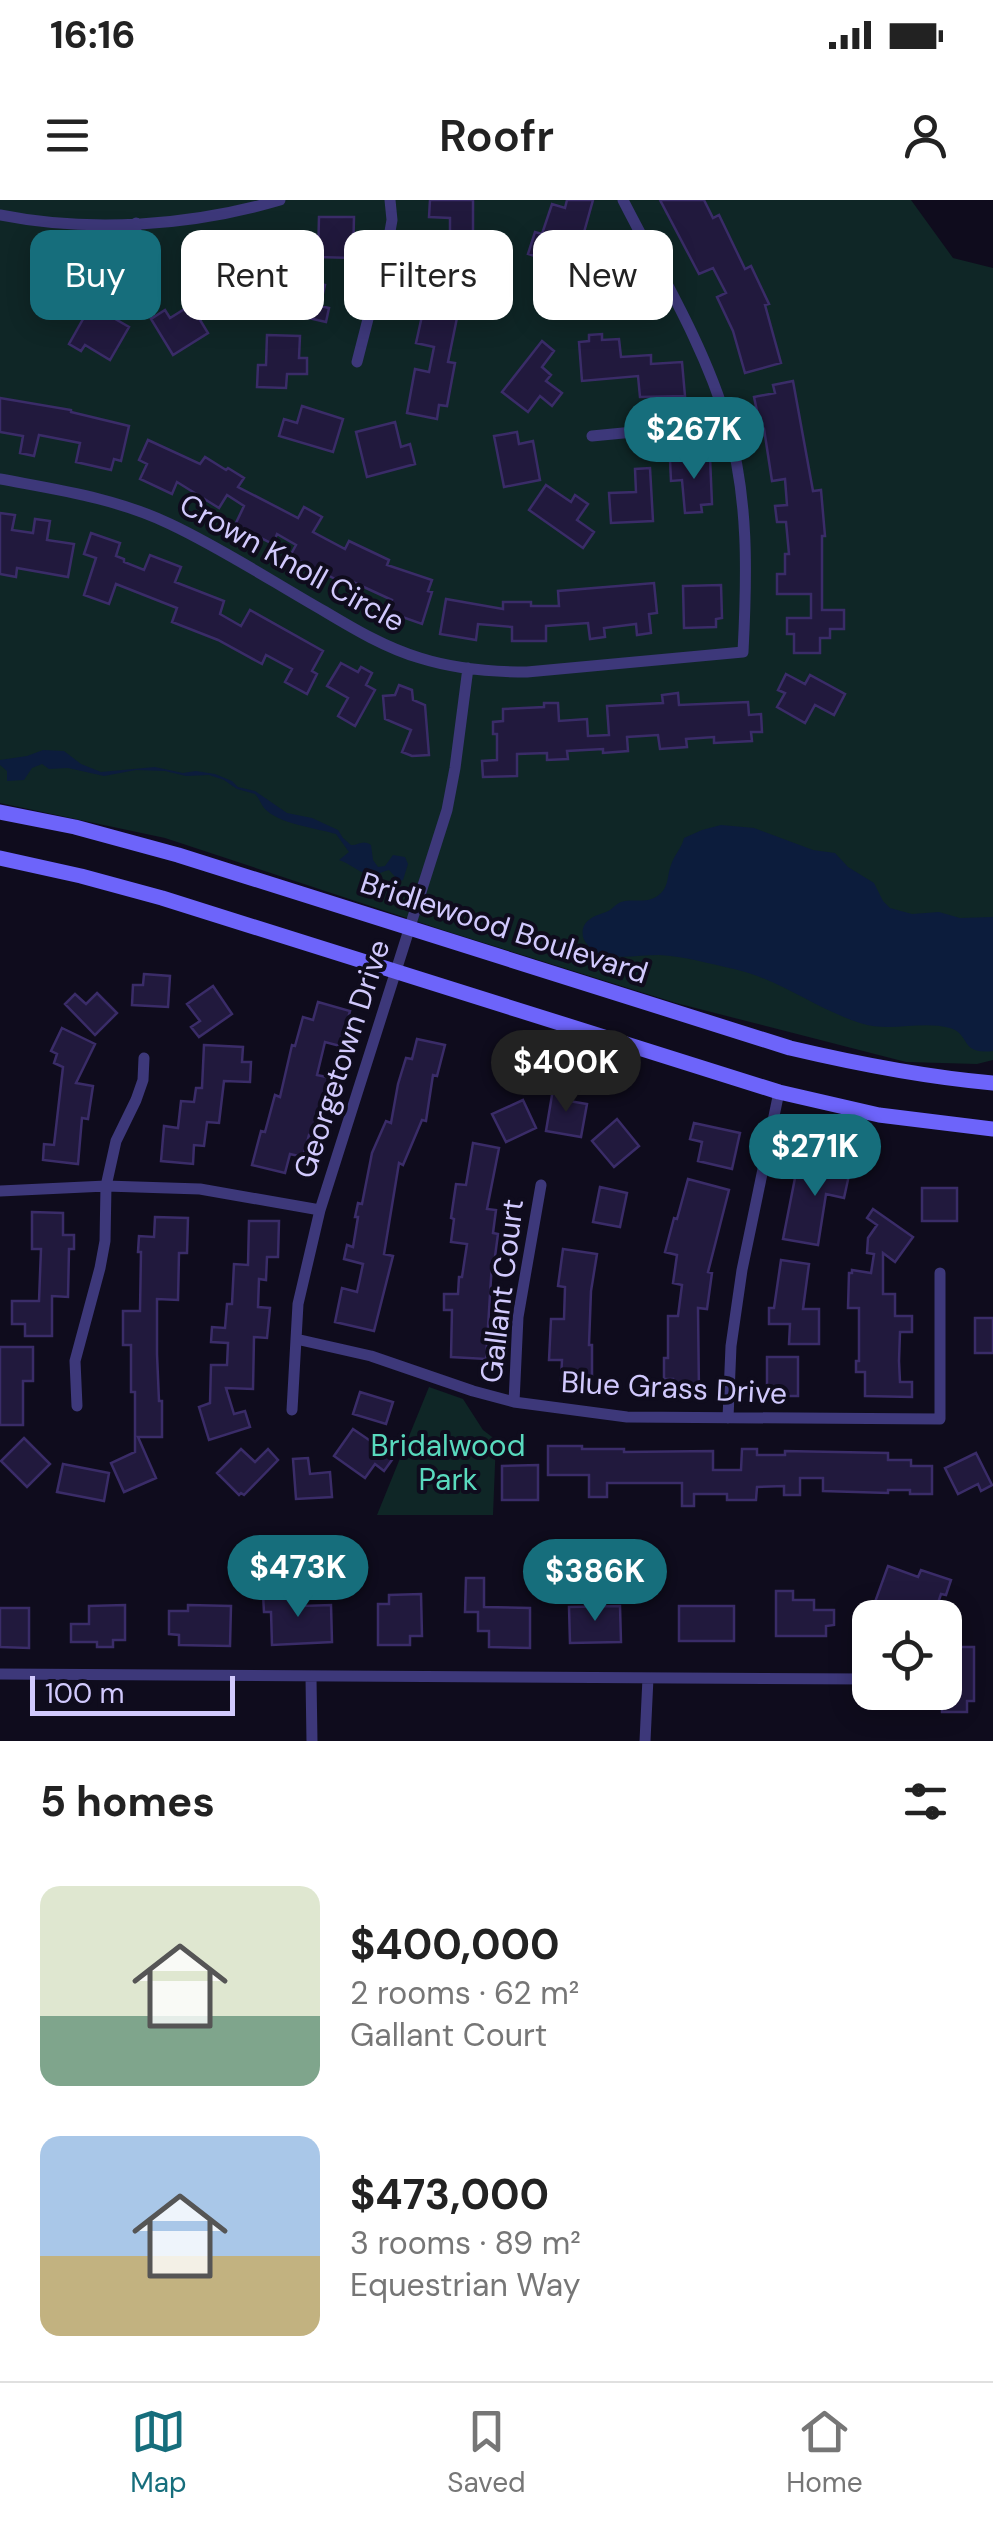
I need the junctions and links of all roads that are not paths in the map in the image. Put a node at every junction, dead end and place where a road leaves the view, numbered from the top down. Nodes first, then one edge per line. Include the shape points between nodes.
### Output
1 (280, 200) edge
2 (390, 200) edge
3 (623, 200) edge
4 (0, 214) edge
5 (136, 223) junction
6 (136, 230) edge
7 (357, 362) dead end
8 (727, 423) junction
9 (592, 436) dead end
10 (0, 479) edge
11 (468, 668) junction
12 (0, 812) edge
13 (0, 858) edge
14 (411, 927) junction
15 (396, 971) junction
16 (144, 1058) dead end
17 (993, 1083) edge
18 (779, 1092) junction
19 (993, 1129) edge
20 (541, 1185) dead end
21 (106, 1186) junction
22 (0, 1191) edge
23 (320, 1210) junction
24 (940, 1272) dead end
25 (296, 1339) junction
26 (514, 1402) junction
27 (77, 1406) dead end
28 (292, 1410) dead end
29 (728, 1418) junction
30 (0, 1674) edge
31 (312, 1678) junction
32 (648, 1678) junction
33 (852, 1679) edge
34 (312, 1741) edge
35 (645, 1741) edge

1 - 5 street
2 - 7 street via 389,237
3 - 8 street via 702,356
4 - 5 street
5 - 6 street
8 - 9 street
8 - 11 street, Crown Knoll Circle via 744,516 743,652 526,672
10 - 11 street, Crown Knoll Circle via 149,514 396,650
11 - 14 street, Georgetown Drive via 451,792
12 - 14 main road, Bridlewood Boulevard via 135,842
13 - 15 main road via 162,898
14 - 15 street, Georgetown Drive
14 - 17 main road, Bridlewood Boulevard via 790,1048 916,1076
15 - 18 main road
15 - 23 street, Georgetown Drive
16 - 21 street via 143,1080 116,1140
18 - 19 main road via 880,1115
18 - 29 street via 742,1270
20 - 26 street, Gallant Court via 518,1318
21 - 22 street
21 - 23 street via 200,1189
21 - 27 street via 106,1241 75,1361
23 - 25 street, Georgetown Drive
24 - 29 street, Blue Grass Drive via 940,1418
25 - 26 street, Blue Grass Drive
25 - 28 street, Georgetown Drive
26 - 29 street, Blue Grass Drive via 627,1417
30 - 31 street
31 - 32 street
31 - 34 street
32 - 33 street
32 - 35 street

